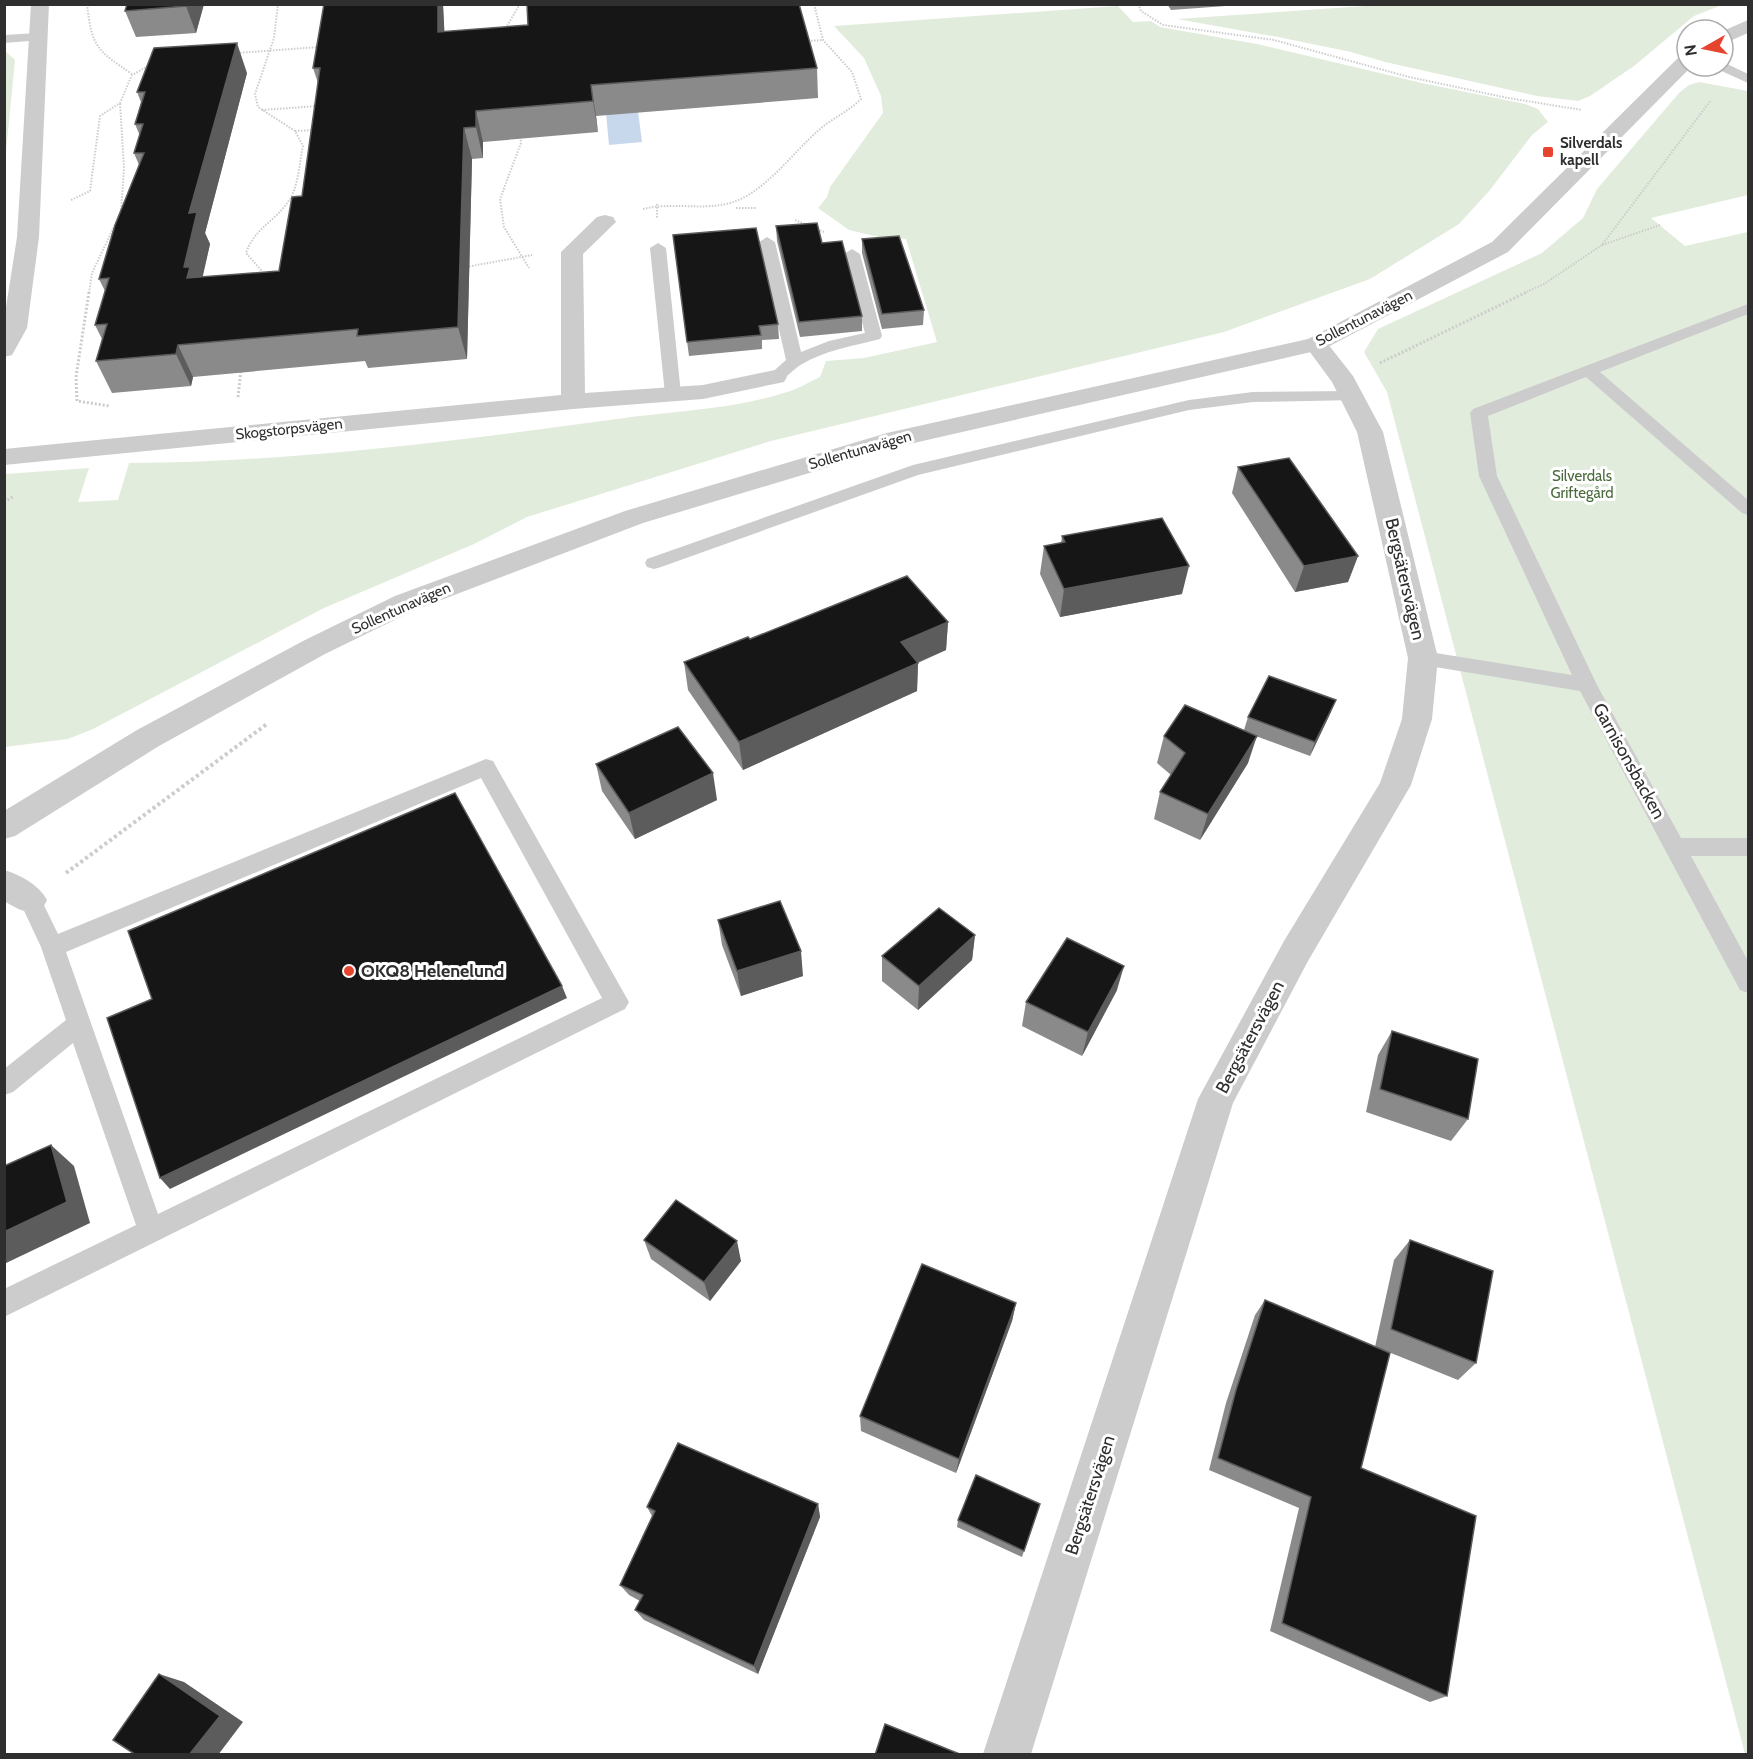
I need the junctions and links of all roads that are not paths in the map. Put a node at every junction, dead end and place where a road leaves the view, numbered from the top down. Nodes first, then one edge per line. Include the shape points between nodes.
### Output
1 (40, 4) edge
2 (1749, 26) edge
3 (1735, 32) edge
4 (38, 37) junction
5 (4, 39) edge
6 (1675, 72) edge
7 (1735, 72) edge
8 (1749, 79) edge
9 (605, 222) road end
10 (767, 242) dead end
11 (658, 248) dead end
12 (852, 254) dead end
13 (1749, 309) edge
14 (1316, 344) junction
15 (4, 350) edge
16 (795, 361) junction
17 (1589, 370) junction
18 (775, 377) joint
19 (673, 394) junction
20 (1352, 396) junction
21 (573, 401) junction
22 (4, 458) edge
23 (1749, 509) edge
24 (654, 562) dead end
25 (1423, 658) junction
26 (1587, 685) junction
27 (4, 827) edge
28 (1676, 847) junction
29 (1749, 847) edge
30 (17, 892) edge
31 (53, 947) junction
32 (1749, 983) edge
33 (79, 1024) junction
34 (4, 1084) edge
35 (151, 1231) junction
36 (4, 1304) edge
37 (1007, 1755) edge

1 - 4 street
2 - 3 street
4 - 5 lane
4 - 15 street via 28,237 15,328
6 - 14 street, Sollentunavägen via 1500,247
7 - 8 lane
9 - 21 street via 572,252
10 - 16 lane
11 - 19 lane
12 - 16 lane, Skogstorpsvägen via 873,336 835,344
13 - 17 lane
14 - 20 street, Bergsätersvägen
14 - 27 street, Sollentunavägen via 887,441 634,517 405,603 315,647 148,738
16 - 18 lane, Skogstorpsvägen
17 - 23 lane
17 - 26 lane via 1479,413 1488,476
18 - 19 street, Skogstorpsvägen via 704,392
19 - 21 street, Skogstorpsvägen
20 - 24 lane, Sollentunavägen via 1252,397 1189,405 913,471
20 - 25 street, Bergsätersvägen via 1370,432
21 - 22 street, Skogstorpsvägen
25 - 26 lane, Garnisonsbacken
25 - 37 street, Bergsätersvägen via 1417,719 1395,785 1296,951 1216,1099
26 - 28 lane, Garnisonsbacken
28 - 29 lane
28 - 32 lane, Garnisonsbacken
30 - 31 lane
31 - 33 lane
31 - 35 lane via 486,766 617,1002
33 - 34 lane
33 - 35 lane
35 - 36 lane

